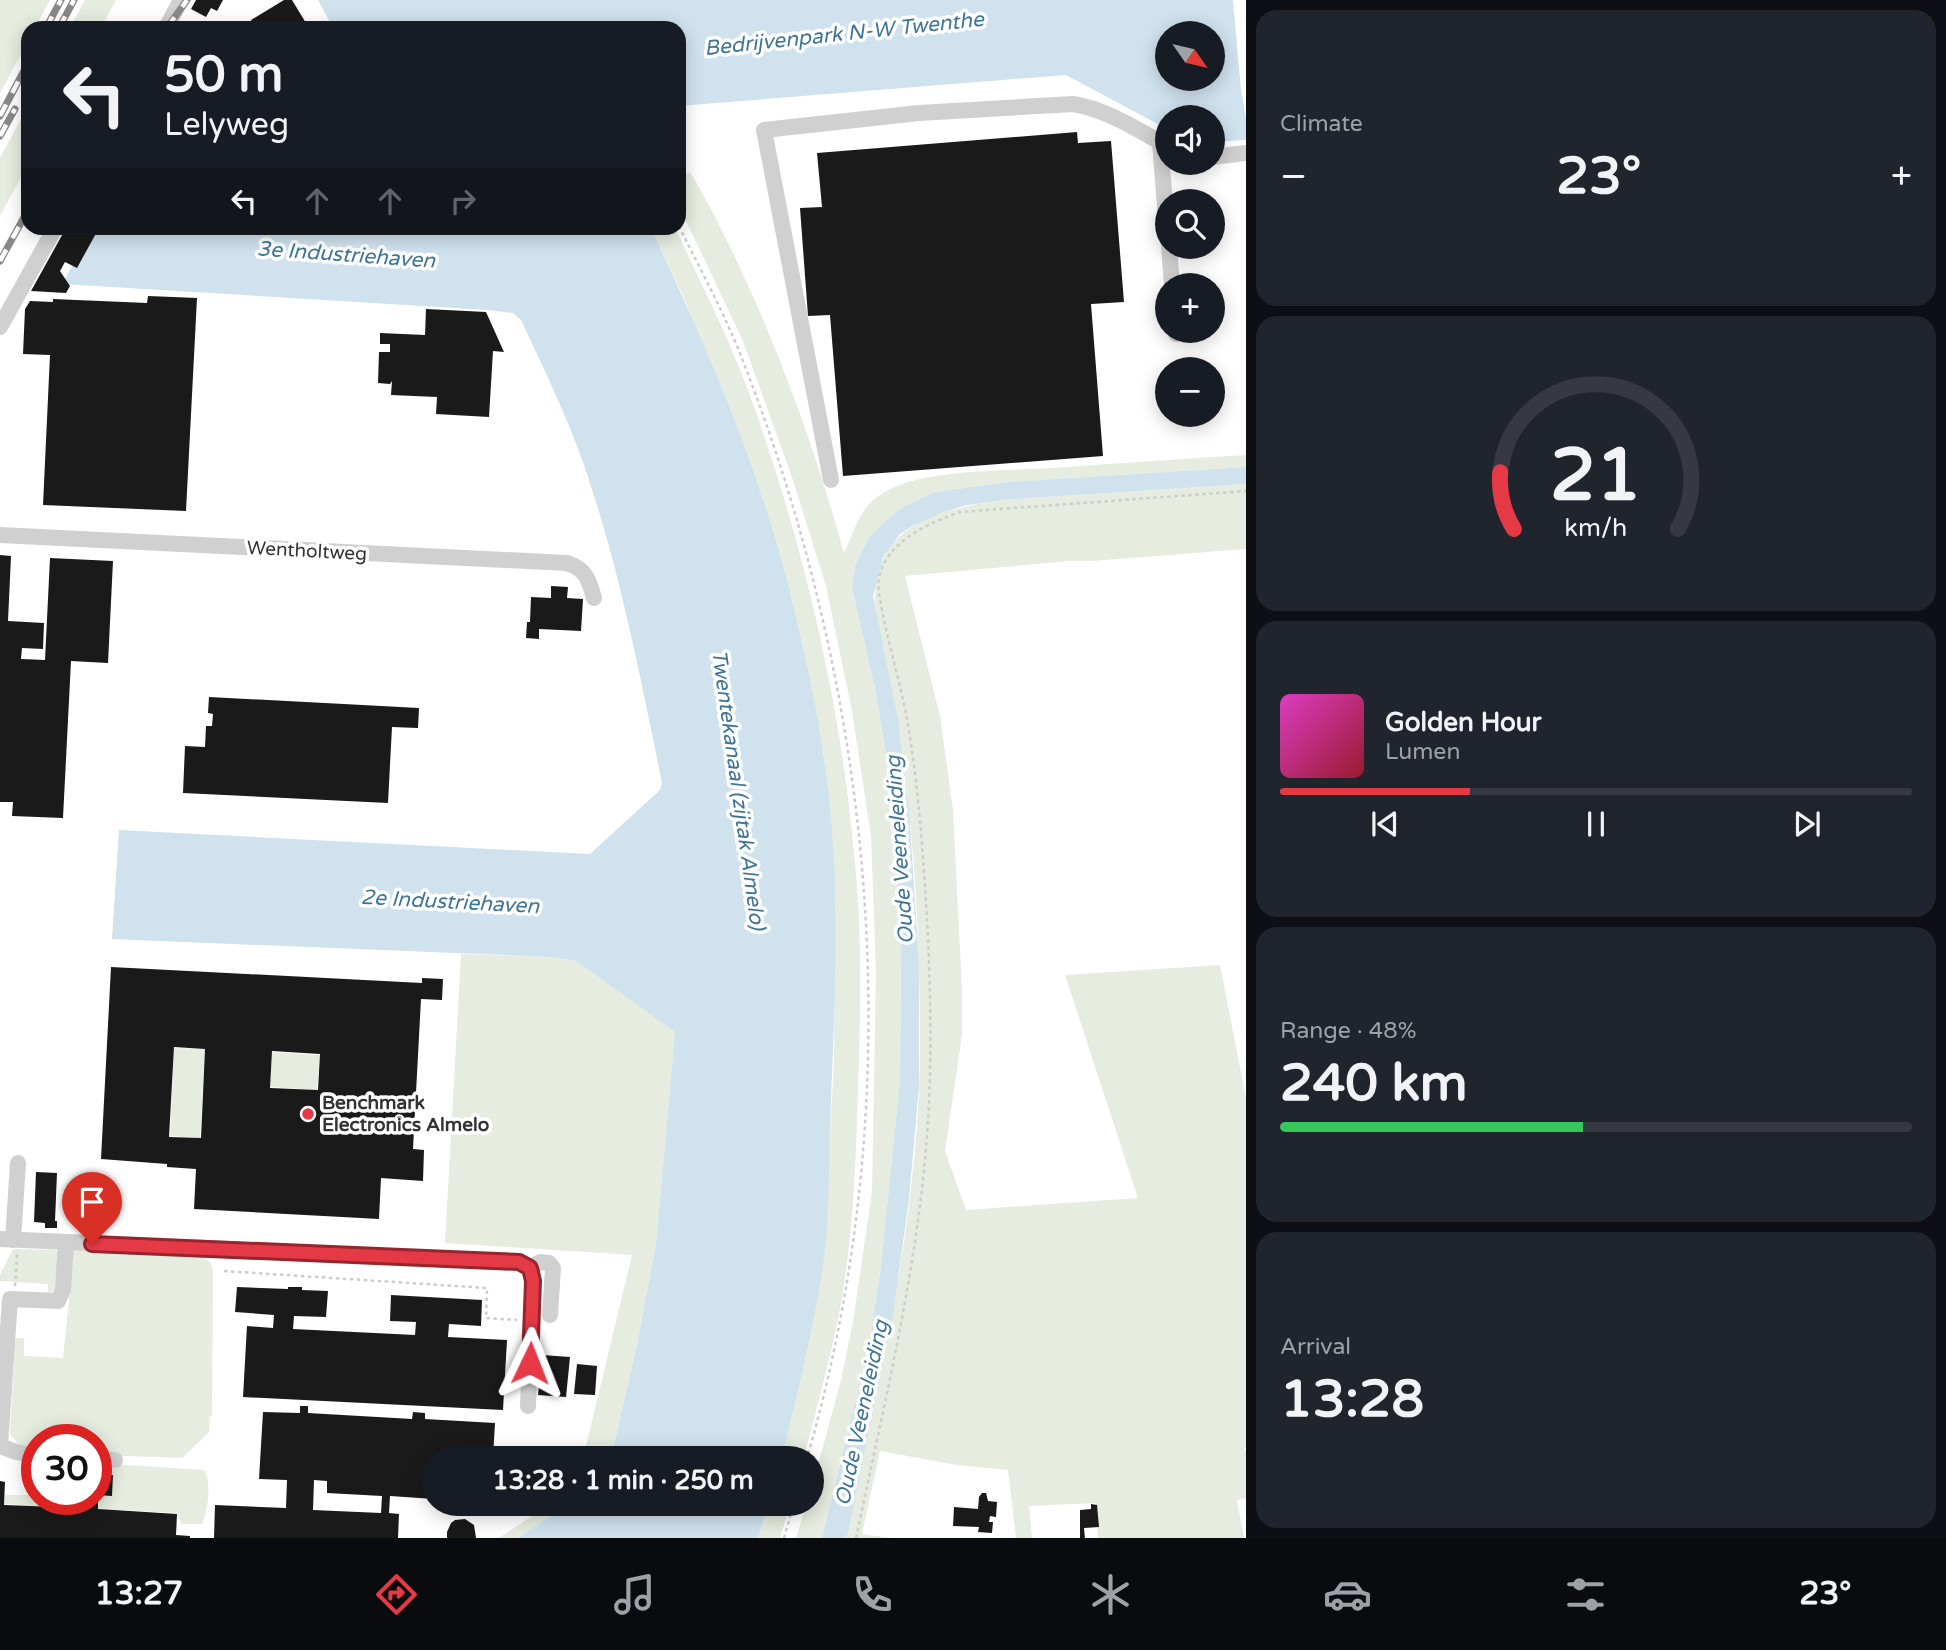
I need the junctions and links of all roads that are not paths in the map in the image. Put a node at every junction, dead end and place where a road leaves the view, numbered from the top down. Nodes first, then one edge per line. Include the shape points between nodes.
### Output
1 (181, 0) edge
2 (170, 21) edge
3 (1155, 140) edge
4 (1246, 153) edge
5 (1225, 156) edge
6 (51, 235) edge
7 (0, 327) edge
8 (831, 480) dead end
9 (0, 536) edge
10 (594, 598) dead end
11 (18, 1163) dead end
12 (10, 1240) edge
13 (66, 1242) junction
14 (530, 1268) junction
15 (550, 1315) dead end
16 (528, 1406) dead end
17 (0, 1446) edge
18 (21, 1453) edge
19 (112, 1460) edge
20 (116, 1460) dead end

1 - 2 street
3 - 8 street via 1095,109 1073,104 919,113 764,130
4 - 5 street
6 - 7 street
9 - 10 street, Wentholtweg via 567,563 579,566
11 - 12 street
12 - 13 street
13 - 14 street via 519,1262
13 - 17 street via 58,1301 10,1299
14 - 15 street via 540,1262 553,1268
14 - 16 street
17 - 18 street
19 - 20 street

